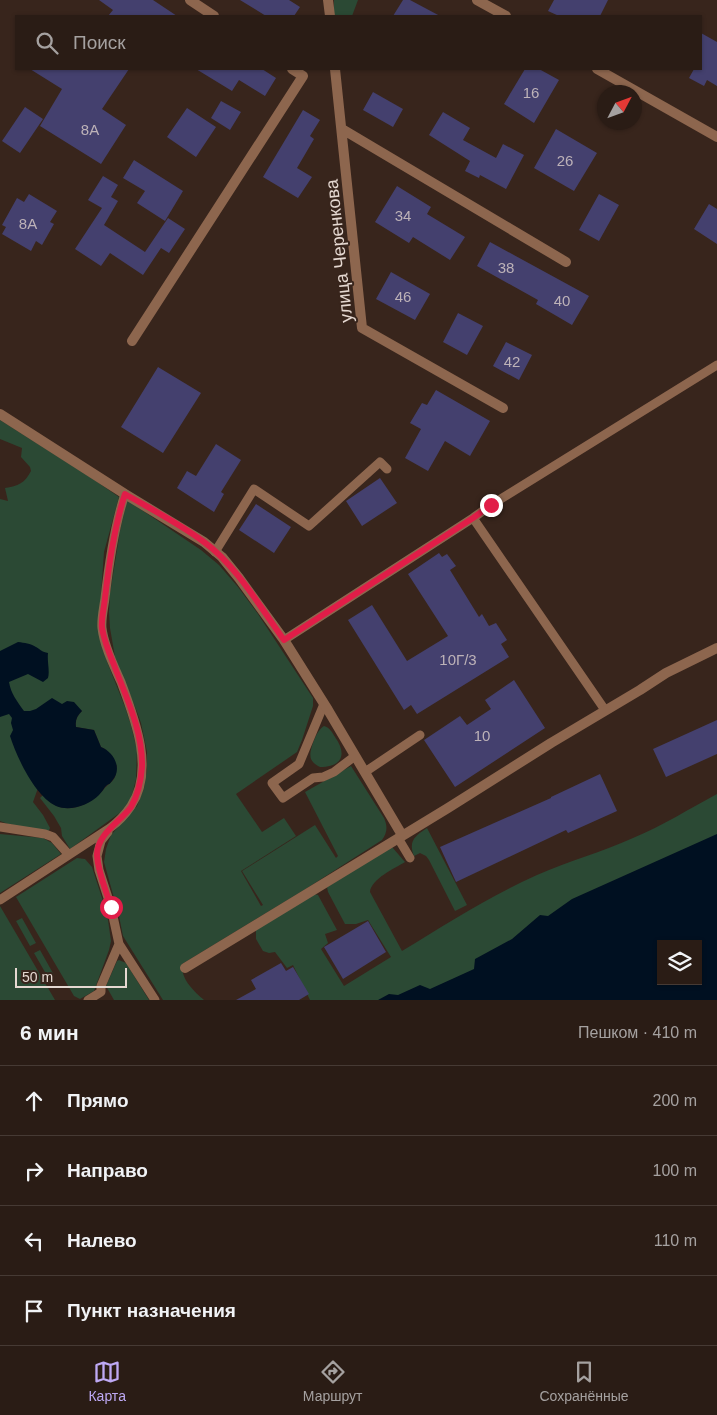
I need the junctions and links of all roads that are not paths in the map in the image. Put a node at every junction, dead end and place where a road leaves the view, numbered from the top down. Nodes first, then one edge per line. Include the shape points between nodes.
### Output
1 (190, 0) edge
2 (328, 0) edge
3 (477, 0) edge
4 (212, 15) edge
5 (330, 15) edge
6 (504, 15) edge
7 (294, 70) edge
8 (336, 70) edge
9 (599, 70) edge
10 (342, 129) junction
11 (717, 137) edge
12 (566, 262) dead end
13 (132, 341) dead end
14 (717, 365) edge
15 (503, 408) dead end
16 (0, 414) edge
17 (387, 469) dead end
18 (125, 494) junction
19 (473, 518) junction
20 (215, 552) junction
21 (284, 640) junction
22 (717, 648) edge
23 (324, 704) junction
24 (605, 710) junction
25 (420, 735) dead end
26 (355, 756) junction
27 (365, 772) junction
28 (0, 827) edge
29 (110, 828) junction
30 (400, 836) junction
31 (69, 855) junction
32 (410, 858) dead end
33 (0, 900) edge
34 (119, 944) junction
35 (185, 968) dead end
36 (88, 1000) edge
37 (155, 1000) edge

1 - 4 street
2 - 5 street
3 - 6 street
7 - 13 street via 303,76
8 - 10 street, улица Черенкова
9 - 11 street
10 - 12 street
10 - 15 street, улица Черенкова via 362,328
14 - 19 lane
16 - 18 street
17 - 20 lane via 380,462 309,526 254,489
18 - 20 street
18 - 29 lane via 113,544 102,628 138,732 142,767 134,801 126,814
19 - 21 lane
19 - 24 lane
20 - 21 street via 239,578
21 - 23 street
22 - 24 street via 666,673
23 - 26 street
23 - 26 lane via 299,764 272,783 283,798 313,778 329,775
24 - 30 street
25 - 27 lane
26 - 27 street
27 - 30 street
28 - 31 lane via 53,837
29 - 31 lane
29 - 34 lane via 101,841 97,856
30 - 32 lane
30 - 35 street
31 - 33 lane
34 - 36 lane via 101,992
34 - 37 lane

